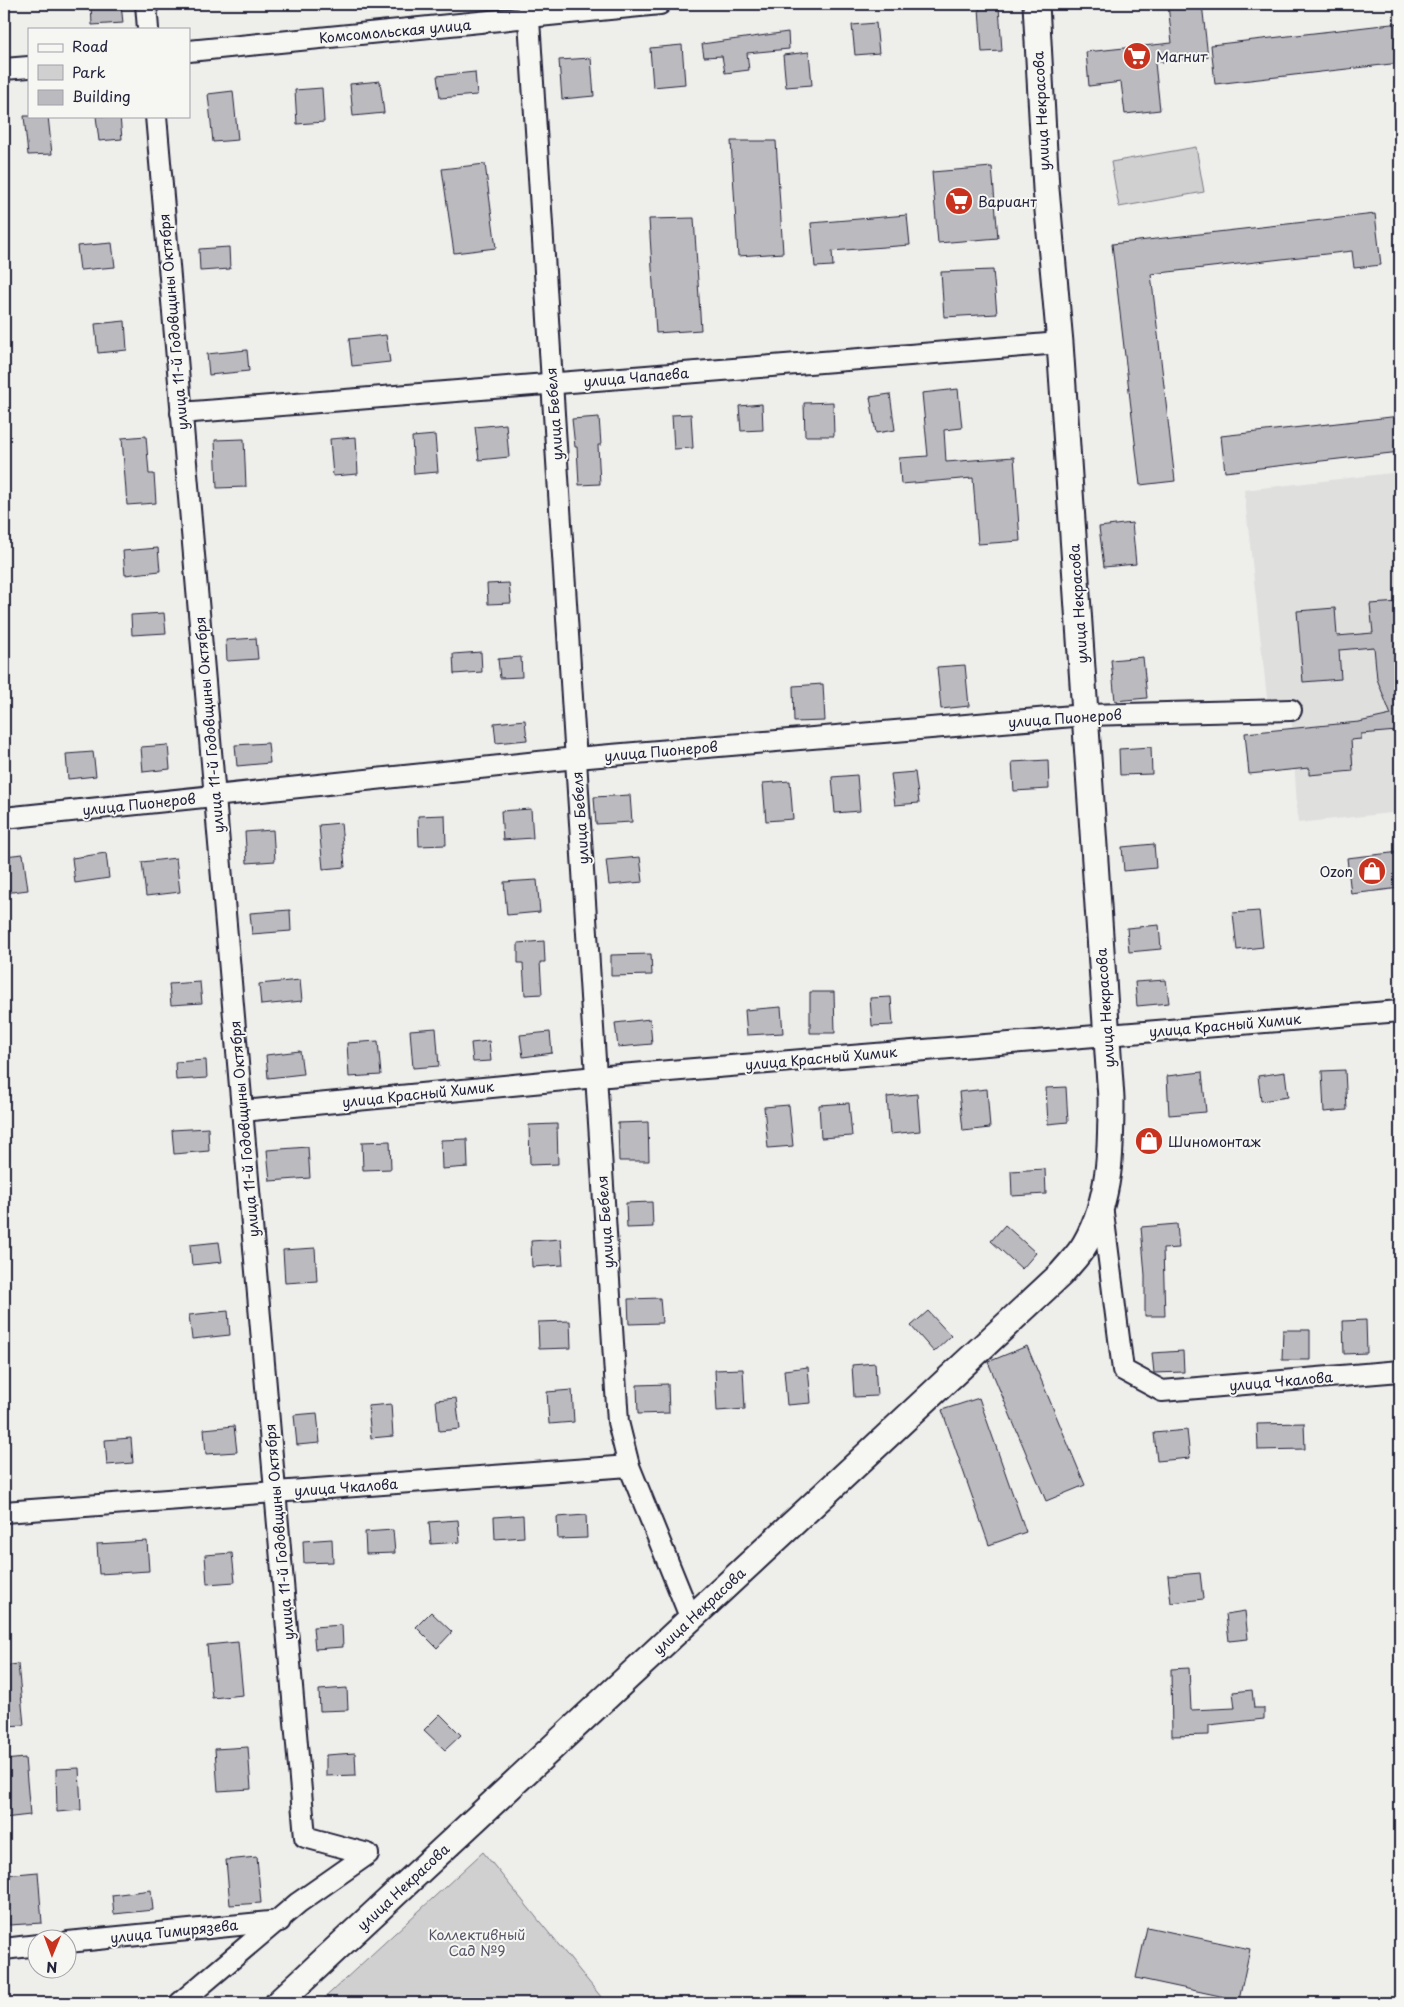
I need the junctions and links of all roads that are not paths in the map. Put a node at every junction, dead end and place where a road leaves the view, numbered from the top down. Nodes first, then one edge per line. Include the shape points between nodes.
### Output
1 (146, 4) edge
2 (660, 4) edge
3 (1036, 4) edge
4 (529, 11) edge
5 (148, 28) edge
6 (190, 51) edge
7 (28, 67) edge
8 (4, 69) edge
9 (156, 118) edge
10 (1060, 343) junction
11 (552, 383) junction
12 (182, 413) junction
13 (1291, 710) dead end
14 (1085, 715) junction
15 (576, 758) junction
16 (215, 796) junction
17 (4, 818) edge
18 (1400, 1011) edge
19 (1107, 1034) junction
20 (596, 1077) junction
21 (243, 1112) junction
22 (1102, 1205) junction
23 (1400, 1371) edge
24 (1162, 1391) joint
25 (629, 1466) junction
26 (276, 1492) junction
27 (4, 1512) edge
28 (691, 1619) junction
29 (280, 1921) junction
30 (78, 1941) edge
31 (28, 1946) edge
32 (4, 1949) edge
33 (180, 2003) edge
34 (278, 2003) edge

1 - 5 street
2 - 4 street, Комсомольская улица
3 - 10 street, улица Некрасова via 1046,188
4 - 6 street, Комсомольская улица
4 - 11 street, улица Бебеля
7 - 8 street
9 - 12 street, улица 11-й Годовщины Октября
10 - 11 street, улица Чапаева
10 - 14 street, улица Некрасова
11 - 12 street, улица Чапаева
11 - 15 street, улица Бебеля
12 - 16 street, улица 11-й Годовщины Октября
13 - 14 street, улица Пионеров
14 - 15 street, улица Пионеров
14 - 19 street, улица Некрасова
15 - 16 street, улица Пионеров
15 - 20 street, улица Бебеля
16 - 17 street, улица Пионеров
16 - 21 street, улица 11-й Годовщины Октября
18 - 19 street, улица Красный Химик
19 - 20 street, улица Красный Химик
19 - 22 street, улица Некрасова via 1112,1098 1111,1158
20 - 21 street, улица Красный Химик
20 - 25 street, улица Бебеля via 618,1422
21 - 26 street, улица 11-й Годовщины Октября
22 - 24 street, улица Некрасова via 1123,1370
22 - 28 street, улица Некрасова via 1085,1245 1061,1274
23 - 24 street, улица Чкалова
25 - 26 street, улица Чкалова
25 - 28 street, улица Бебеля
26 - 27 street, улица Чкалова
26 - 29 street, улица 11-й Годовщины Октября via 305,1837 368,1854 298,1903
28 - 34 street, улица Некрасова
29 - 30 street, улица Тимирязева
29 - 33 street, улица 11-й Годовщины Октября
31 - 32 street

